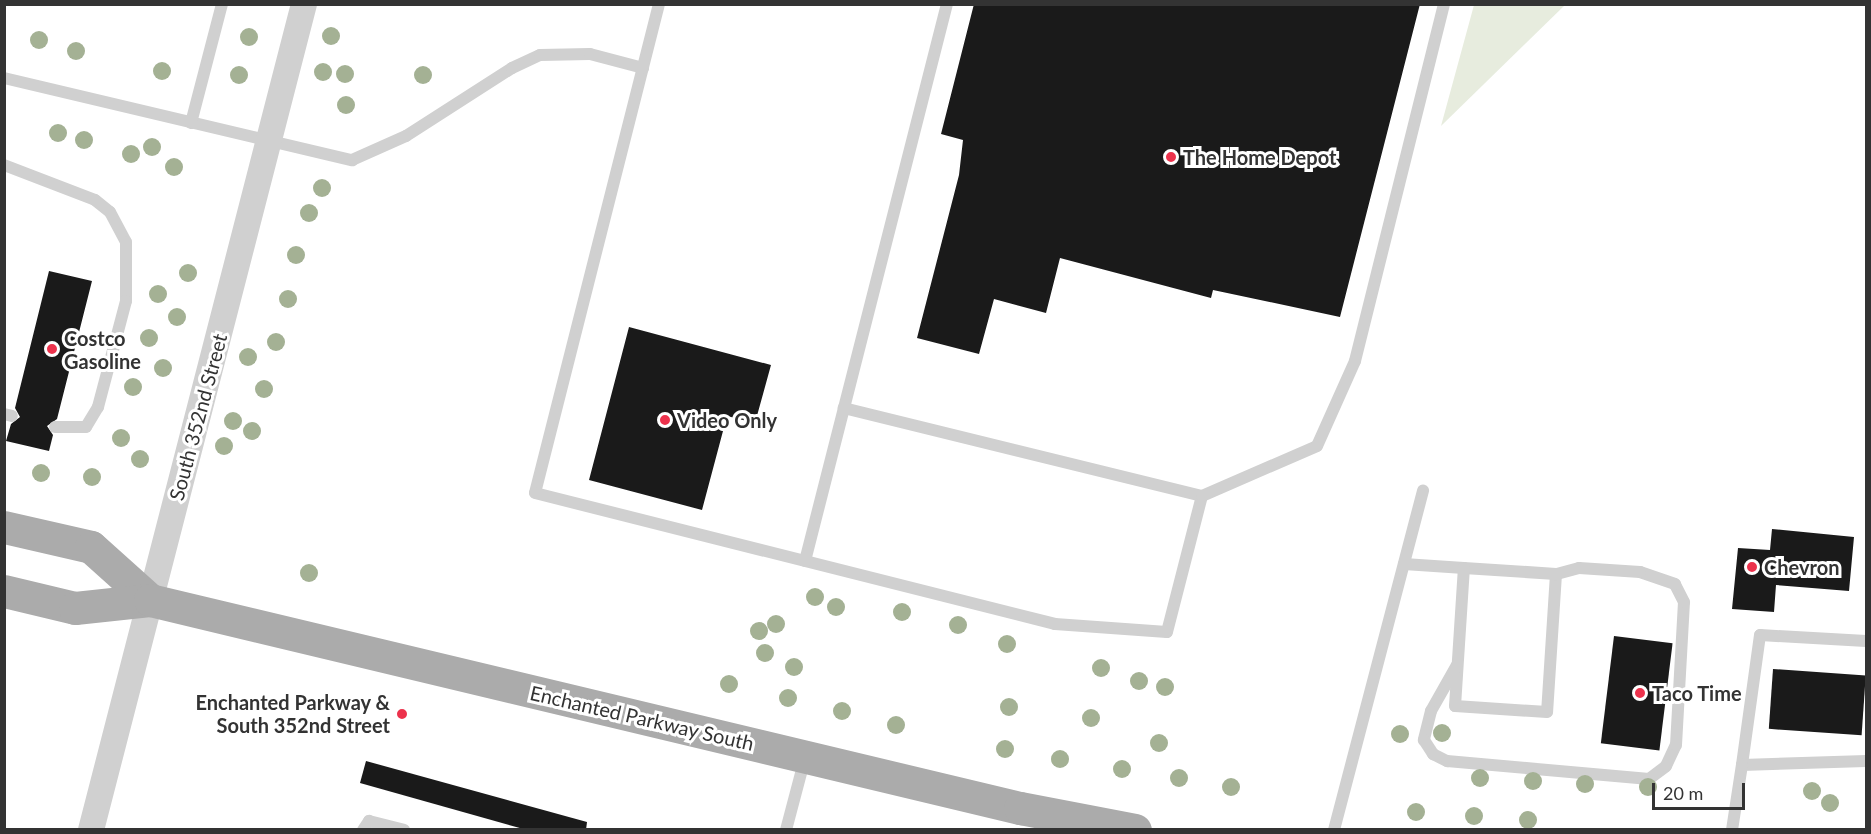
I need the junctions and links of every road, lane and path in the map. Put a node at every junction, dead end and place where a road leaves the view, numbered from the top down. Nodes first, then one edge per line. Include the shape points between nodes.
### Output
1 (222, 4) edge
2 (304, 4) edge
3 (659, 4) edge
4 (946, 4) edge
5 (1444, 4) edge
6 (643, 68) junction
7 (6, 82) edge
8 (191, 123) junction
9 (269, 143) junction
10 (4, 165) edge
11 (844, 408) junction
12 (55, 427) dead end
13 (1423, 490) dead end
14 (1202, 496) junction
15 (4, 527) edge
16 (805, 561) junction
17 (1404, 564) junction
18 (1464, 568) junction
19 (1556, 574) junction
20 (4, 591) edge
21 (150, 600) junction
22 (1866, 641) edge
23 (1457, 665) junction
24 (806, 757) junction
25 (1866, 761) edge
26 (1742, 765) junction
27 (91, 830) edge
28 (363, 830) edge
29 (404, 830) edge
30 (786, 830) edge
31 (1135, 830) edge
32 (1334, 830) edge
33 (1732, 830) edge

1 - 8 lane
2 - 9 street, South 352nd Street
3 - 6 lane
4 - 11 lane
5 - 14 lane via 1355,361 1317,446
6 - 9 lane via 590,54 540,55 512,68 406,136 352,160
6 - 16 lane via 535,493
7 - 8 lane
8 - 9 lane
9 - 21 street, South 352nd Street
10 - 12 lane via 94,200 110,212 126,242 126,301 98,407 86,427
11 - 14 lane
11 - 16 lane
13 - 17 lane
14 - 16 lane via 1167,632 1055,624
15 - 21 main road, Enchanted Parkway South via 91,547
17 - 18 lane
17 - 32 lane
18 - 19 lane
18 - 23 lane
19 - 23 lane via 1547,712 1455,706
19 - 23 lane via 1579,568 1640,572 1675,584 1684,602 1676,745 1666,766 1649,779 1447,761 1433,754 1424,740 1431,711
20 - 21 main road, Enchanted Parkway South via 75,608
21 - 24 main road, Enchanted Parkway South
21 - 27 street, South 352nd Street
22 - 26 lane via 1760,635
24 - 30 lane
24 - 31 main road, Enchanted Parkway South via 1020,808
25 - 26 lane
26 - 33 lane
28 - 29 lane via 369,821

